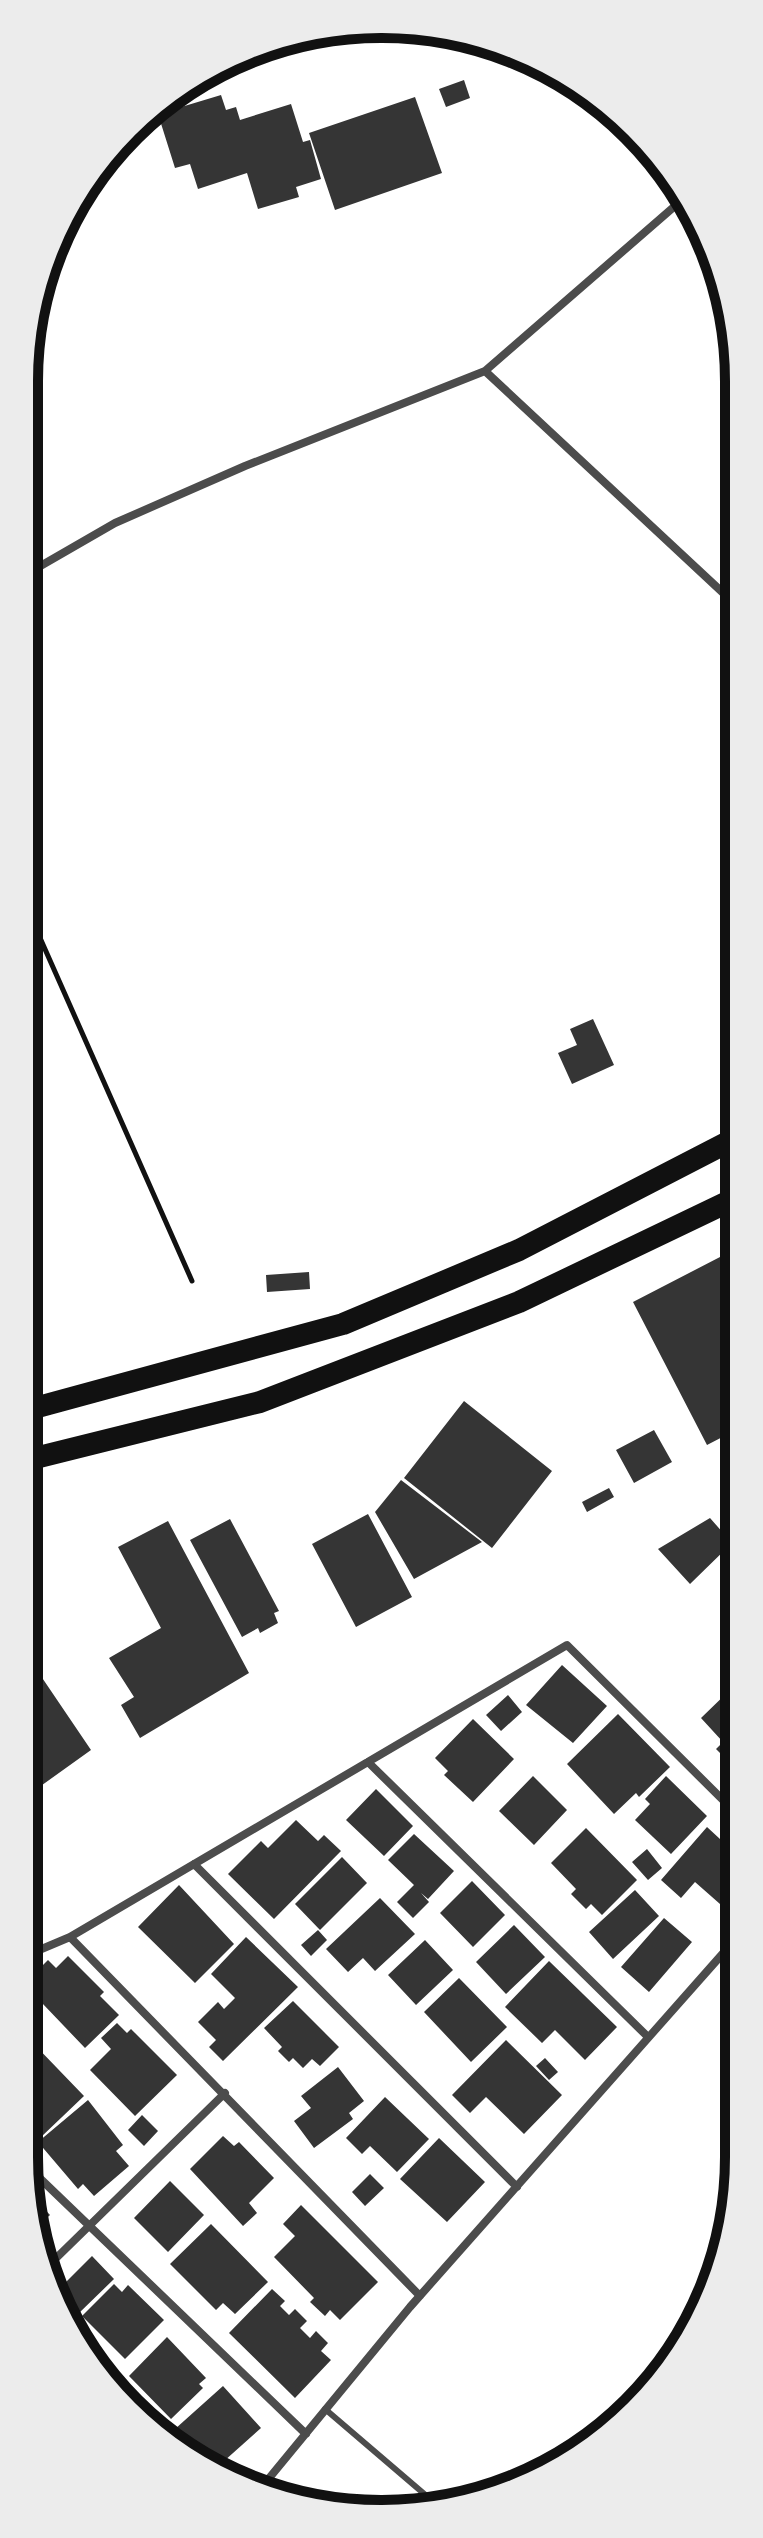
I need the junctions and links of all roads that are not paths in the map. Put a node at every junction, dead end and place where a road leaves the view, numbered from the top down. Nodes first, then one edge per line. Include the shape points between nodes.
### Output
1 (676, 205) edge
2 (485, 371) junction
3 (38, 567) edge
4 (725, 595) edge
5 (725, 1144) edge
6 (725, 1203) edge
7 (38, 1407) edge
8 (38, 1457) edge
9 (368, 1762) junction
10 (725, 1802) edge
11 (194, 1864) junction
12 (70, 1937) junction
13 (38, 1951) edge
14 (725, 1951) edge
15 (648, 2037) junction
16 (225, 2093) junction
17 (39, 2177) edge
18 (517, 2187) junction
19 (89, 2226) junction
20 (54, 2260) edge
21 (420, 2296) junction
22 (325, 2409) junction
23 (306, 2434) junction
24 (267, 2481) edge
25 (428, 2497) edge

1 - 2 street
2 - 3 street via 115,523
2 - 4 street
5 - 7 highway via 519,1250 343,1324
6 - 8 highway via 519,1302 260,1402
9 - 10 street via 567,1645
9 - 11 street
9 - 15 street
11 - 12 street
11 - 18 street
12 - 13 street
12 - 16 street
14 - 15 street
15 - 18 street
16 - 19 street
16 - 21 street
17 - 19 street
18 - 21 street
19 - 20 street
19 - 23 street
21 - 22 street
22 - 23 street
22 - 25 lane
23 - 24 street

